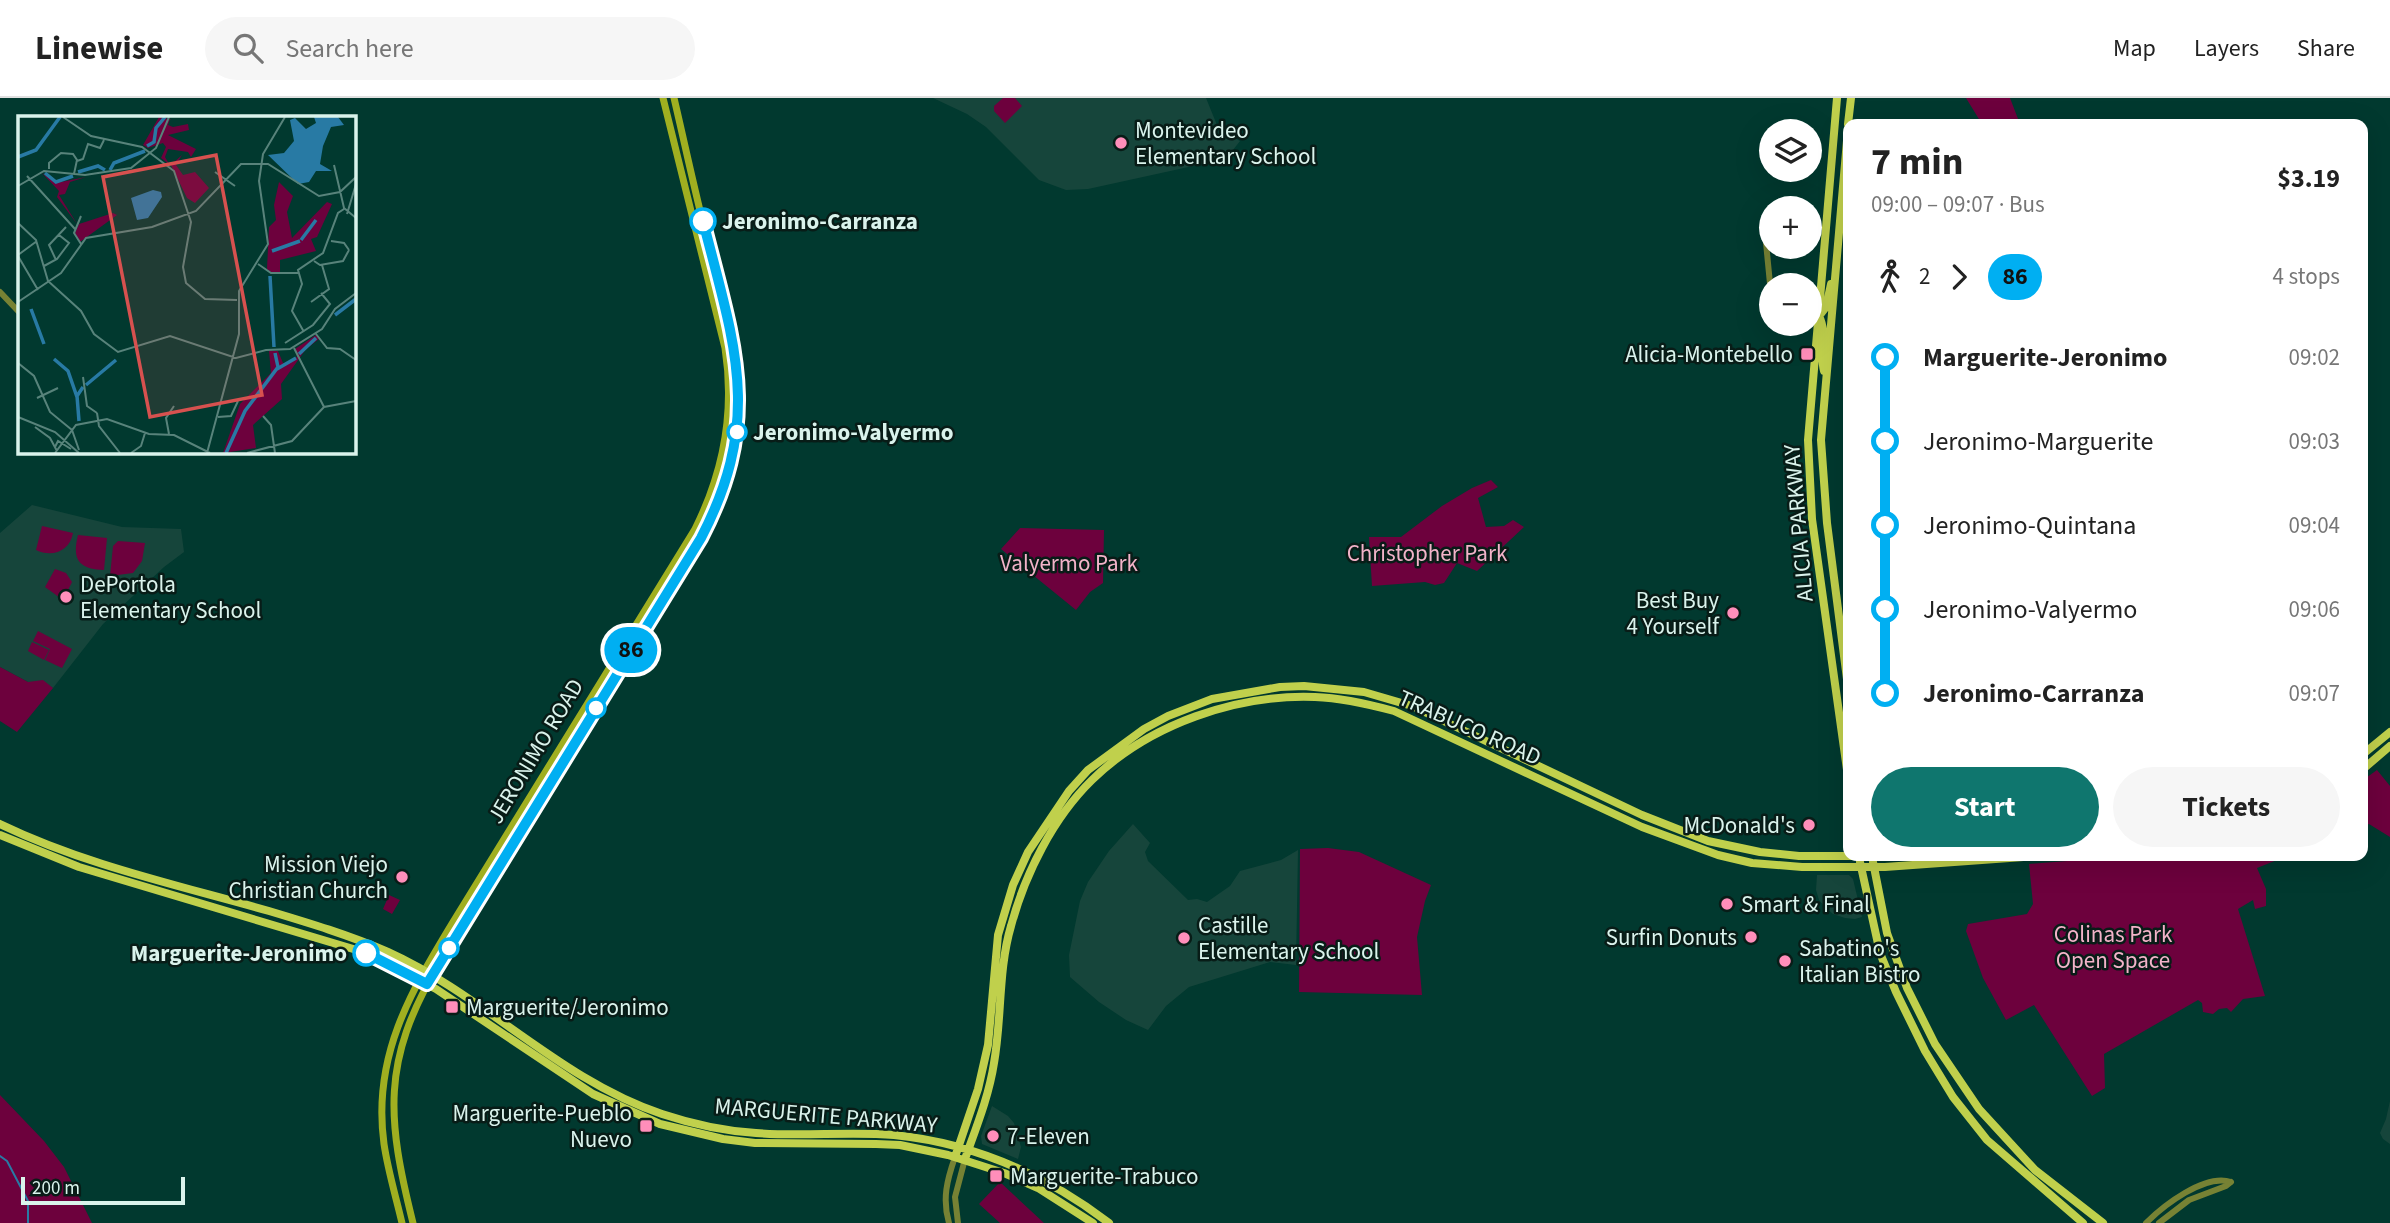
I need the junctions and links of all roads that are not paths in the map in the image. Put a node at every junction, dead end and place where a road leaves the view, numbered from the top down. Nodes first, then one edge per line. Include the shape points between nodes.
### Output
1 (663, 98) edge
2 (674, 98) edge
3 (1838, 98) edge
4 (1851, 98) edge
5 (1849, 119) edge
6 (1843, 184) edge
7 (1819, 273) edge
8 (1835, 275) junction
9 (0, 292) edge
10 (1822, 310) edge
11 (18, 311) edge
12 (1822, 324) edge
13 (1813, 336) edge
14 (1826, 379) junction
15 (1833, 565) junction
16 (1819, 567) junction
17 (1843, 646) edge
18 (2390, 732) edge
19 (1843, 741) edge
20 (2390, 747) edge
21 (2368, 750) edge
22 (2368, 765) edge
23 (0, 824) edge
24 (0, 835) edge
25 (1843, 857) edge
26 (1859, 861) edge
27 (1872, 861) edge
28 (1972, 861) edge
29 (1860, 867) junction
30 (1874, 867) junction
31 (426, 977) junction
32 (1907, 988) junction
33 (1896, 992) junction
34 (992, 1045) junction
35 (749, 1137) junction
36 (958, 1147) junction
37 (966, 1155) junction
38 (955, 1157) junction
39 (402, 1223) edge
40 (413, 1223) edge
41 (948, 1223) edge
42 (958, 1223) edge
43 (1093, 1223) edge
44 (1109, 1223) edge
45 (2083, 1223) edge
46 (2103, 1223) edge
47 (2146, 1223) edge
48 (2160, 1223) edge

1 - 31 main road, JERONIMO ROAD via 727,363 728,423 722,461 695,529 591,695
2 - 31 main road, JERONIMO ROAD via 734,348 739,407 729,470 701,538
3 - 7 main road, ALICIA PARKWAY
4 - 5 main road, ALICIA PARKWAY
6 - 8 main road, ALICIA PARKWAY
8 - 10 main road
8 - 14 main road, ALICIA PARKWAY
9 - 11 street
12 - 14 main road
13 - 16 main road, ALICIA PARKWAY via 1808,440
14 - 15 main road, ALICIA PARKWAY via 1822,481
15 - 16 main road
15 - 17 main road, ALICIA PARKWAY
16 - 19 main road, ALICIA PARKWAY
18 - 21 main road
20 - 22 main road
23 - 31 main road, MARGUERITE PARKWAY via 74,855 347,935 392,954
24 - 31 main road, MARGUERITE PARKWAY via 79,867 344,944
25 - 34 main road, TRABUCO ROAD via 1760,852 1708,841 1642,815 1412,706 1380,696 1304,686 1240,692 1212,699 1144,729 1088,770 1069,791 1028,852 1013,885 998,935
26 - 29 main road
27 - 30 main road
28 - 30 main road, TRABUCO ROAD
29 - 30 main road, TRABUCO ROAD
29 - 33 main road via 1880,953
29 - 34 main road, TRABUCO ROAD via 1752,863 1718,855 1642,827 1394,710 1318,697 1247,702 1207,712 1140,744 1093,779 1076,798 1042,846 1021,894 1010,929
30 - 32 main road via 1887,933
31 - 35 main road, MARGUERITE PARKWAY via 613,1094 682,1120
31 - 39 main road, JERONIMO ROAD via 408,1000 390,1045 382,1102 384,1144
31 - 40 main road, JERONIMO ROAD via 402,1040 393,1088 395,1143
32 - 33 main road
32 - 46 main road via 1935,1044 1979,1109 2035,1170
33 - 45 main road via 1925,1051 1987,1140
34 - 36 main road, TRABUCO ROAD
34 - 37 main road, TRABUCO ROAD via 989,1088
35 - 36 main road, MARGUERITE PARKWAY via 895,1135
35 - 38 main road, MARGUERITE PARKWAY via 783,1144 900,1145
36 - 37 main road, MARGUERITE PARKWAY
36 - 38 main road, TRABUCO ROAD
37 - 38 main road, MARGUERITE PARKWAY
37 - 42 street via 955,1197
37 - 43 main road, MARGUERITE PARKWAY via 1038,1188
37 - 44 main road, MARGUERITE PARKWAY via 1007,1163 1051,1184
38 - 41 street via 945,1196
47 - 48 street via 2184,1194 2207,1184 2231,1182 2189,1200

